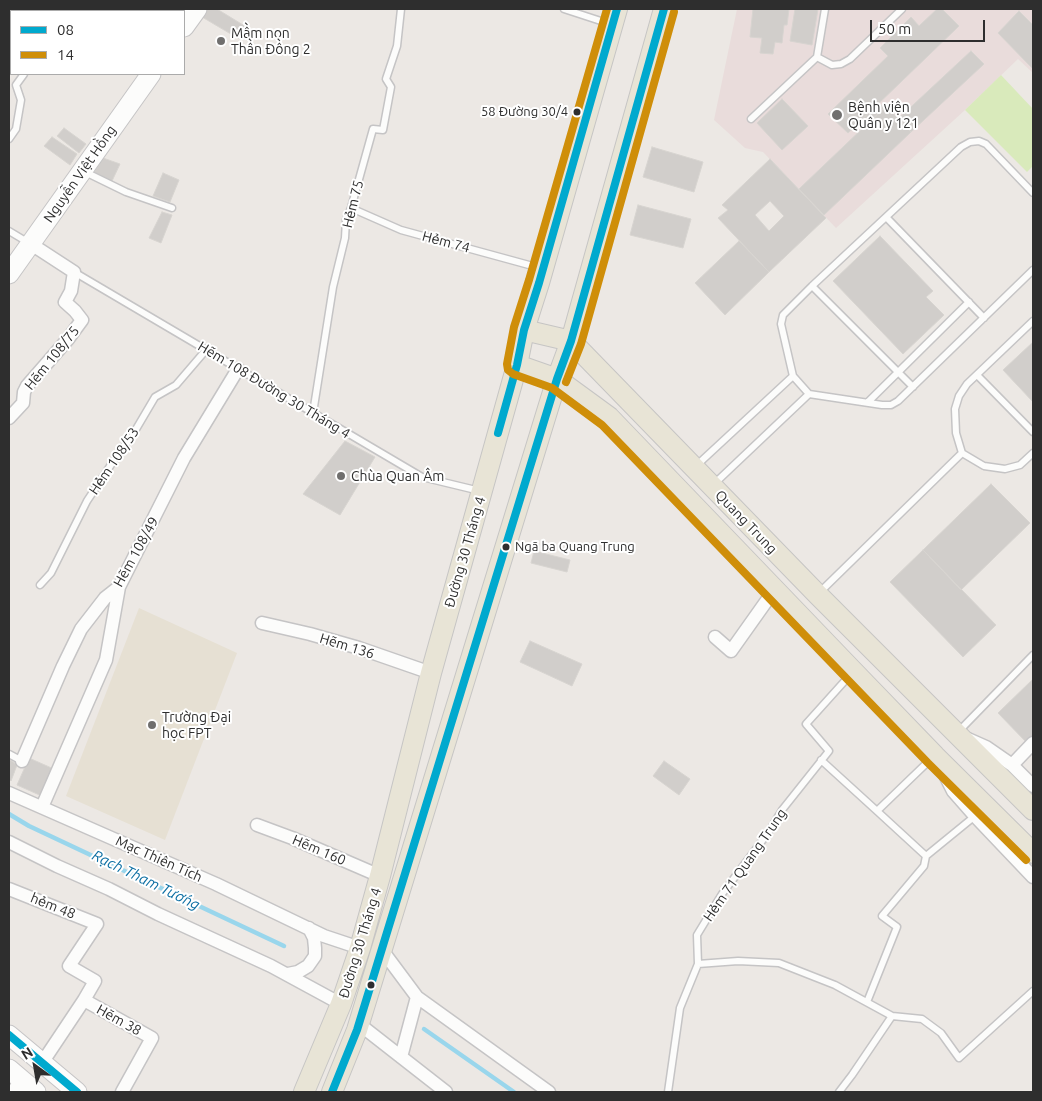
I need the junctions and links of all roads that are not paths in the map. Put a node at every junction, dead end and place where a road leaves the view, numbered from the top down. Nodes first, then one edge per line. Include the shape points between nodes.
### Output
1 (197, 9) edge
2 (401, 9) edge
3 (564, 9) edge
4 (664, 9) edge
5 (824, 9) edge
6 (902, 9) edge
7 (615, 17) edge
8 (185, 26) edge
9 (817, 57) junction
10 (23, 75) edge
11 (150, 75) edge
12 (751, 119) dead end
13 (9, 139) edge
14 (82, 171) junction
15 (1033, 193) edge
16 (172, 208) dead end
17 (351, 208) junction
18 (886, 217) junction
19 (9, 231) edge
20 (30, 244) junction
21 (543, 269) junction
22 (1033, 270) edge
23 (74, 272) junction
24 (9, 274) edge
25 (812, 286) junction
26 (969, 302) junction
27 (984, 318) junction
28 (1033, 321) edge
29 (524, 330) junction
30 (571, 341) junction
31 (206, 350) junction
32 (517, 365) junction
33 (238, 369) junction
34 (898, 372) junction
35 (977, 374) junction
36 (793, 376) junction
37 (557, 379) junction
38 (913, 387) junction
39 (809, 394) junction
40 (868, 402) junction
41 (313, 412) junction
42 (9, 418) edge
43 (1033, 432) edge
44 (962, 452) junction
45 (1033, 453) edge
46 (694, 468) junction
47 (711, 486) junction
48 (482, 492) junction
49 (40, 585) dead end
50 (120, 587) junction
51 (775, 589) junction
52 (818, 595) junction
53 (262, 623) dead end
54 (715, 637) dead end
55 (1033, 655) edge
56 (853, 672) junction
57 (431, 673) junction
58 (959, 736) junction
59 (1033, 743) edge
60 (9, 754) edge
61 (937, 758) junction
62 (821, 760) junction
63 (22, 761) joint
64 (1012, 765) junction
65 (1033, 786) edge
66 (9, 793) edge
67 (42, 808) junction
68 (1033, 810) edge
69 (877, 811) junction
70 (975, 816) junction
71 (257, 825) dead end
72 (9, 842) edge
73 (1033, 853) edge
74 (926, 856) junction
75 (380, 876) junction
76 (1033, 877) edge
77 (9, 889) edge
78 (309, 928) junction
79 (360, 948) junction
80 (382, 950) junction
81 (698, 964) junction
82 (288, 974) junction
83 (1033, 991) edge
84 (416, 998) junction
85 (84, 1000) junction
86 (867, 1002) junction
87 (341, 1004) junction
88 (892, 1016) junction
89 (359, 1024) junction
90 (9, 1035) edge
91 (402, 1057) junction
92 (42, 1063) junction
93 (14, 1080) edge
94 (36, 1092) edge
95 (77, 1092) edge
96 (122, 1092) edge
97 (304, 1092) edge
98 (332, 1092) edge
99 (446, 1092) edge
100 (549, 1092) edge
101 (668, 1092) edge
102 (839, 1092) edge

1 - 8 street
2 - 17 lane, Hẻm 75 via 397,46 386,79 391,87 383,130 374,129
3 - 7 lane
4 - 30 main road, Đường 30 Tháng 4
5 - 9 lane
6 - 9 lane via 850,59 832,65
7 - 21 main road, Đường 30 Tháng 4
9 - 12 lane
10 - 13 lane via 16,85 21,100 16,129
11 - 14 street, Nguyễn Việt Hồng
14 - 16 lane via 126,192
14 - 20 street, Nguyễn Việt Hồng
15 - 18 lane via 986,144 970,142 961,146
17 - 21 lane, Hẻm 74 via 400,230
17 - 41 lane, Hẻm 75 via 333,287
18 - 25 lane
18 - 26 lane
19 - 20 lane
20 - 23 street
20 - 24 street, Nguyễn Việt Hồng
21 - 29 main road, Đường 30 Tháng 4
22 - 27 lane
23 - 31 lane, Hẽm 108 Đường 30 Tháng 4
23 - 42 street, Hẽm 108/75 via 72,290 64,302 82,320 27,386 23,403
25 - 34 lane
25 - 36 lane via 783,315 781,324
26 - 27 lane
26 - 34 lane
27 - 38 lane
28 - 35 lane
29 - 30 main road
29 - 32 main road, Đường 30 Tháng 4
30 - 37 main road, Đường 30 Tháng 4
30 - 46 main road, Quang Trung
31 - 33 lane, Hẽm 108 Đường 30 Tháng 4
31 - 49 lane, Hẻm 108/53 via 176,385 155,397 87,501 51,573
32 - 37 main road, Quang Trung
32 - 48 main road, Đường 30 Tháng 4
33 - 41 lane, Hẽm 108 Đường 30 Tháng 4
33 - 50 street, Hẽm 108/49 via 184,458
34 - 38 lane
34 - 40 lane
35 - 43 lane
35 - 44 lane via 959,396 955,409 956,433
36 - 39 lane
36 - 46 lane
37 - 51 main road, Quang Trung via 608,417
37 - 80 main road, Đường 30 Tháng 4
38 - 40 lane via 891,405
39 - 40 lane
39 - 47 lane
41 - 48 lane, Hẽm 108 Đường 30 Tháng 4 via 422,477
44 - 45 lane via 984,466 1005,469 1020,465
44 - 52 lane
46 - 47 main road, Quang Trung
47 - 52 main road, Quang Trung
48 - 57 main road, Đường 30 Tháng 4
50 - 63 street, Hẽm 108/49 via 105,598 81,629
50 - 67 street via 106,660
51 - 54 street via 730,651
51 - 56 main road, Quang Trung
52 - 58 main road, Quang Trung
53 - 57 street, Hẽm 136 via 359,648
55 - 58 lane
56 - 61 main road, Quang Trung
56 - 62 lane via 806,724 829,751
57 - 75 main road, Đường 30 Tháng 4
58 - 64 street, Quang Trung via 986,747
58 - 68 main road
59 - 64 street
60 - 63 lane
61 - 69 lane
61 - 70 street via 953,790
61 - 73 main road, Quang Trung
62 - 69 lane
62 - 81 lane, Hẻm 71 Quang Trung via 722,894 696,935
64 - 65 street, Quang Trung
66 - 67 street, Mạc Thiên Tích
67 - 78 street, Mạc Thiên Tích
69 - 74 lane
70 - 74 lane
70 - 76 street
71 - 75 street, Hẽm 160
72 - 82 street
74 - 86 lane via 924,866 882,916 897,927
75 - 79 main road, Đường 30 Tháng 4
77 - 85 street, hẻm 48 via 97,924 69,966 95,981
78 - 79 street, Mạc Thiên Tích
78 - 82 street via 314,938 315,956 308,966
79 - 87 main road, Đường 30 Tháng 4
80 - 84 street
80 - 89 main road, Đường 30 Tháng 4
81 - 86 lane via 738,960 779,963 835,985
81 - 101 lane, Hẻm 71 Quang Trung via 680,1008
82 - 87 street
83 - 88 lane via 960,1058 941,1033 922,1019
84 - 91 street
84 - 100 street
85 - 92 street
85 - 96 street, Hẽm 38 via 152,1038
86 - 88 lane
87 - 97 main road, Đường 30 Tháng 4
88 - 102 lane
89 - 91 street
89 - 98 main road, Đường 30 Tháng 4
90 - 92 street
91 - 99 street
92 - 95 street
93 - 94 street

